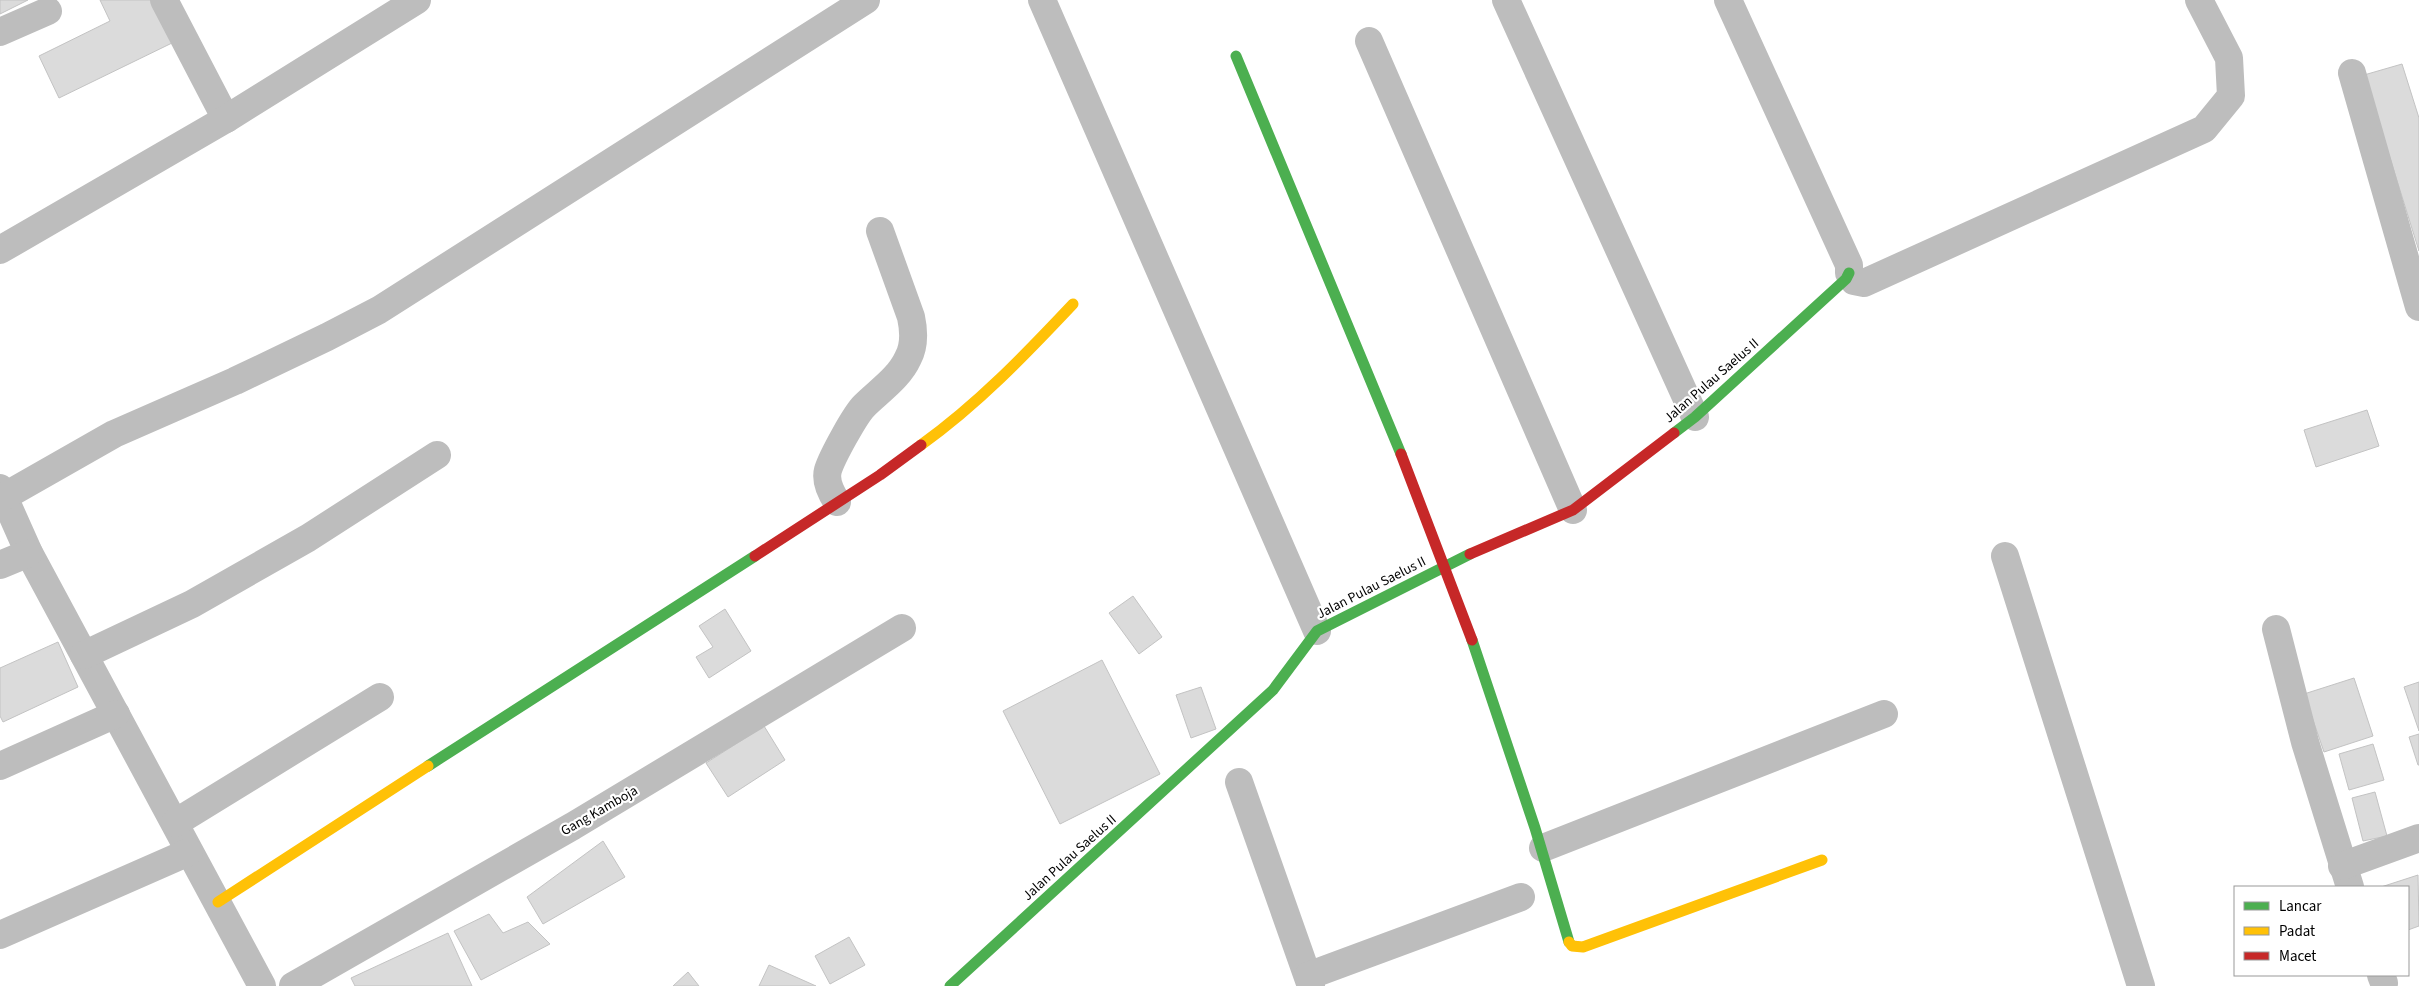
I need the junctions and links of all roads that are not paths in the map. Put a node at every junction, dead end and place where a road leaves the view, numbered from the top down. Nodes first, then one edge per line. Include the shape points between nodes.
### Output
1 (164, 0) edge
2 (417, 0) edge
3 (866, 0) edge
4 (1042, 0) edge
5 (1506, 0) edge
6 (1728, 0) edge
7 (2199, 0) edge
8 (48, 11) dead end
9 (0, 32) edge
10 (1370, 42) dead end
11 (1236, 56) dead end
12 (2352, 73) dead end
13 (226, 119) junction
14 (880, 231) dead end
15 (0, 250) edge
16 (1849, 273) junction
17 (1073, 304) dead end
18 (2419, 307) edge
19 (1695, 416) junction
20 (437, 455) dead end
21 (3, 492) edge
22 (837, 502) junction
23 (1573, 510) junction
24 (29, 553) junction
25 (2005, 556) dead end
26 (0, 565) edge
27 (1445, 565) junction
28 (902, 628) dead end
29 (2276, 629) dead end
30 (1317, 631) junction
31 (84, 655) junction
32 (380, 697) dead end
33 (116, 714) junction
34 (1884, 714) dead end
35 (0, 766) edge
36 (1239, 782) dead end
37 (174, 823) junction
38 (2419, 838) edge
39 (1543, 848) junction
40 (190, 852) junction
41 (1822, 860) dead end
42 (2346, 877) edge
43 (1521, 897) dead end
44 (218, 902) junction
45 (0, 935) edge
46 (1309, 981) edge
47 (262, 986) edge
48 (293, 986) edge
49 (950, 986) edge
50 (2141, 986) edge

1 - 13 street
2 - 13 street
3 - 21 street via 379,310 327,338 114,434
4 - 30 street
5 - 19 street
6 - 16 street via 1849,265
7 - 16 street via 2229,58 2231,96 2204,129 1877,279 1858,282
8 - 9 street
10 - 23 street
11 - 27 street
12 - 18 street
13 - 15 street
14 - 22 street via 911,317 912,348 898,373 852,422 828,470 831,492
16 - 19 street, Jalan Pulau Saelus II
17 - 22 street via 1006,375 955,421
19 - 23 street, Jalan Pulau Saelus II
20 - 31 street via 308,538 208,594
21 - 24 street
22 - 44 street
23 - 27 street, Jalan Pulau Saelus II
24 - 26 street
24 - 31 street
25 - 50 street
27 - 30 street, Jalan Pulau Saelus II
27 - 39 street
28 - 48 street, Gang Kamboja via 574,826
29 - 42 street via 2305,742
30 - 49 street, Jalan Pulau Saelus II via 1274,690
31 - 33 street
32 - 37 street
33 - 35 street
33 - 37 street
34 - 39 street
36 - 46 street
37 - 40 street
38 - 42 street
39 - 41 street via 1568,941 1577,947
40 - 44 street
40 - 45 street
43 - 46 street
44 - 47 street

